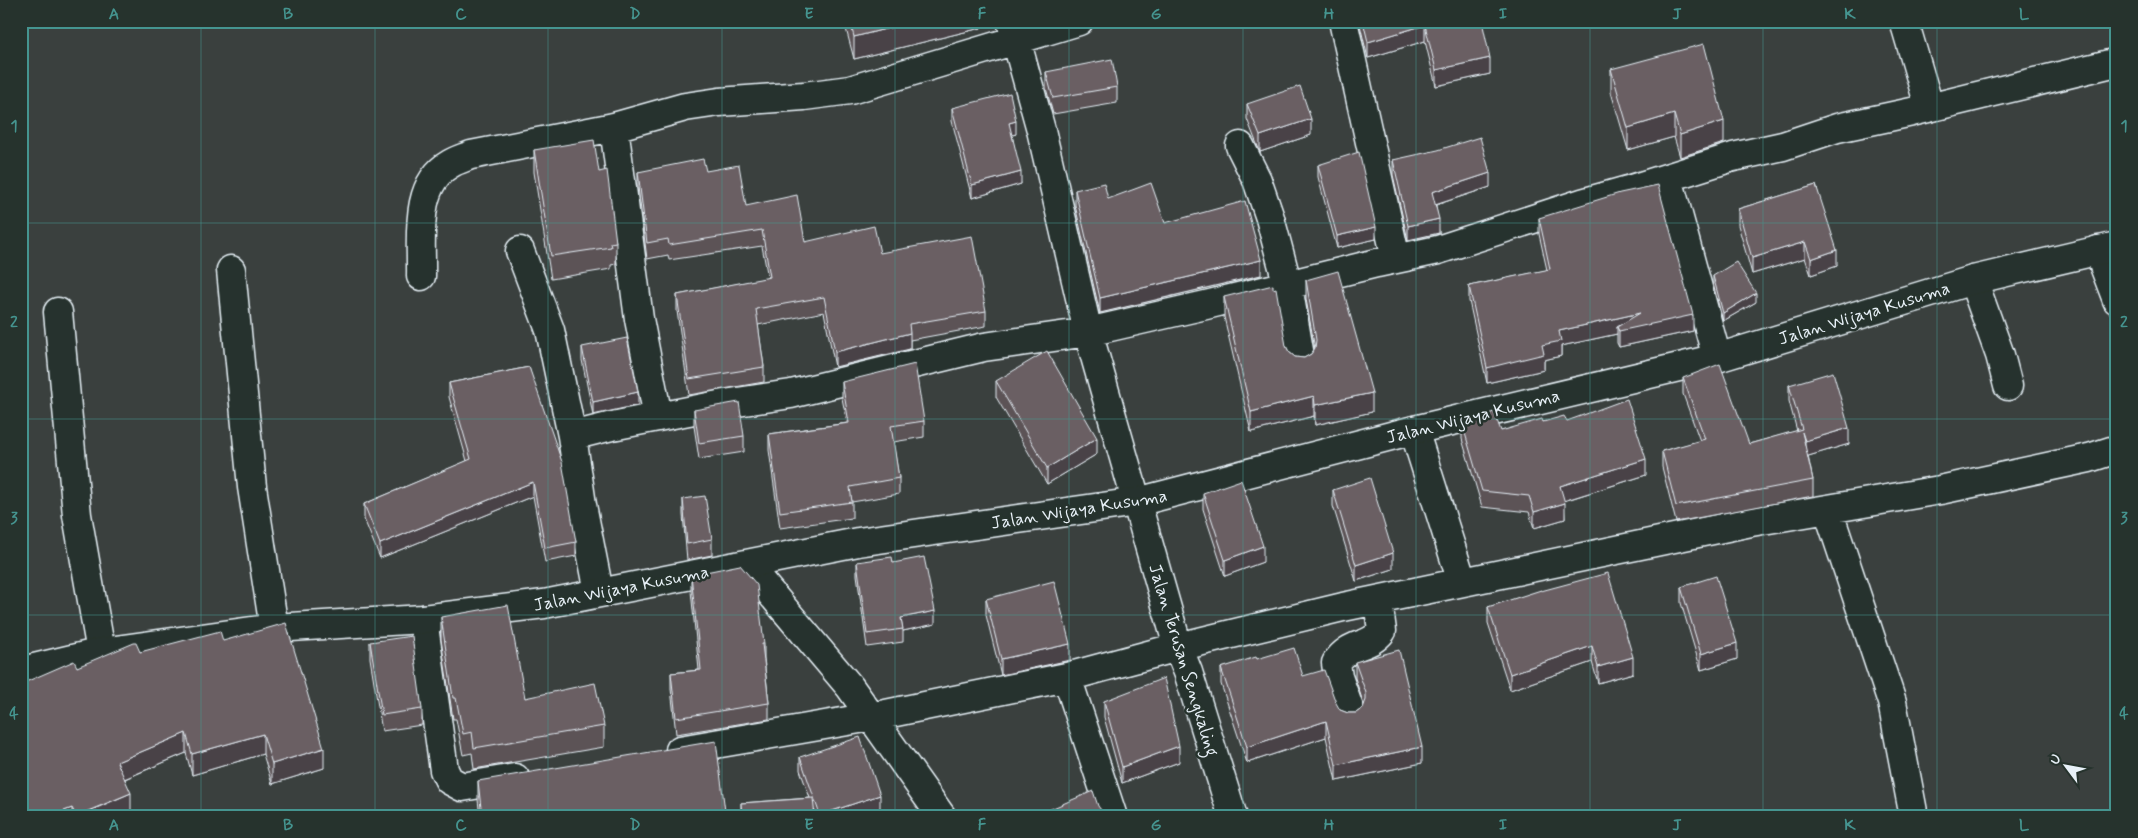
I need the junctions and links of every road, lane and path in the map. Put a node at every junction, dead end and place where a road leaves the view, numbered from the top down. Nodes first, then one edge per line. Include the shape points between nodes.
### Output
1 (1079, 21) edge
2 (1343, 21) edge
3 (1904, 21) edge
4 (1013, 30) edge
5 (2117, 62) edge
6 (1929, 106) junction
7 (614, 127) junction
8 (1240, 146) dead end
9 (1668, 178) junction
10 (2107, 248) edge
11 (520, 251) dead end
12 (1396, 259) junction
13 (231, 270) dead end
14 (421, 276) dead end
15 (1973, 280) junction
16 (1288, 286) junction
17 (2117, 300) edge
18 (58, 312) dead end
19 (1088, 332) junction
20 (1717, 358) junction
21 (1301, 362) edge
22 (2008, 386) dead end
23 (658, 417) junction
24 (1414, 430) junction
25 (572, 436) junction
26 (2117, 450) edge
27 (1138, 502) junction
28 (1828, 510) junction
29 (747, 564) junction
30 (1462, 582) junction
31 (599, 592) junction
32 (1378, 601) junction
33 (424, 619) junction
34 (274, 628) junction
35 (1178, 647) junction
36 (100, 652) junction
37 (21, 671) edge
38 (1067, 677) junction
39 (1351, 714) edge
40 (871, 717) junction
41 (658, 754) edge
42 (536, 775) edge
43 (942, 817) edge
44 (1113, 817) edge
45 (1233, 817) edge
46 (1914, 817) edge

1 - 4 street
2 - 12 street
3 - 6 street
4 - 7 street via 850,90 702,104
4 - 19 street, Jalan Terusan Sengkaling via 1041,130
5 - 6 street
6 - 9 street via 1837,128
7 - 14 street via 471,155 449,164 430,184 425,196
7 - 23 street via 639,319
8 - 16 street via 1257,180
9 - 12 street via 1438,250
9 - 20 street
10 - 15 street, Jalan Wijaya Kusuma
10 - 17 street
11 - 25 street via 550,330
12 - 16 street
13 - 34 street via 252,487
15 - 20 street, Jalan Wijaya Kusuma
15 - 22 street
16 - 19 street
16 - 21 street
18 - 36 street via 77,515
19 - 23 street via 984,347 791,394
19 - 27 street, Jalan Terusan Sengkaling
20 - 24 street, Jalan Wijaya Kusuma
23 - 25 street
24 - 27 street, Jalan Wijaya Kusuma
24 - 30 street
25 - 31 street
26 - 28 street via 1940,490
27 - 29 street, Jalan Wijaya Kusuma via 858,542
27 - 35 street, Jalan Terusan Sengkaling
28 - 30 street via 1751,522
28 - 46 street via 1892,702
29 - 31 street, Jalan Wijaya Kusuma
29 - 40 street via 850,687
30 - 32 street
31 - 33 street, Jalan Wijaya Kusuma via 544,604
32 - 35 street
32 - 39 street via 1382,631 1375,639 1348,649 1336,663
33 - 34 street, Jalan Wijaya Kusuma
33 - 42 street via 444,770 449,780 462,787
34 - 36 street, Jalan Wijaya Kusuma
35 - 38 street
35 - 45 street, Jalan Terusan Sengkaling
36 - 37 street, Jalan Wijaya Kusuma
38 - 40 street
38 - 44 street
40 - 41 street
40 - 43 street

